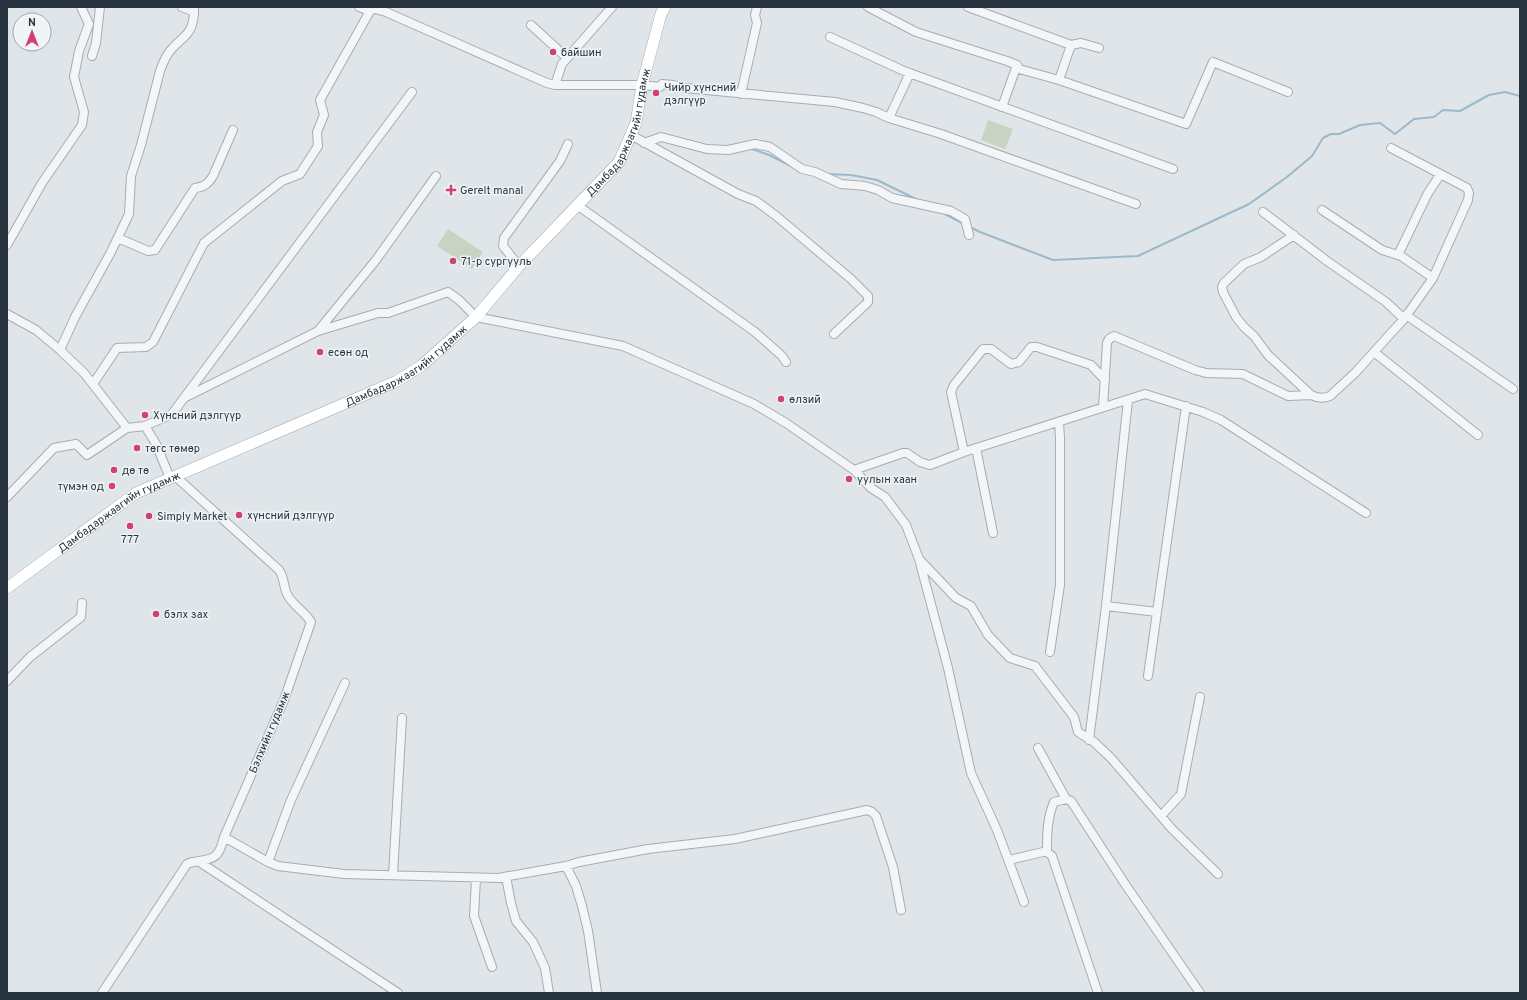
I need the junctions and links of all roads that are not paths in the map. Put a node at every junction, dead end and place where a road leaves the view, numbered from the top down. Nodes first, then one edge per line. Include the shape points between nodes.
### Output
1 (81, 7) edge
2 (100, 7) edge
3 (182, 7) edge
4 (359, 7) edge
5 (612, 7) edge
6 (665, 7) edge
7 (757, 7) edge
8 (868, 7) edge
9 (968, 7) edge
10 (374, 9) edge
11 (194, 10) edge
12 (532, 25) dead end
13 (830, 37) dead end
14 (1071, 45) junction
15 (1099, 48) dead end
16 (92, 56) dead end
17 (567, 58) junction
18 (1017, 65) junction
19 (910, 73) junction
20 (1060, 80) junction
21 (555, 85) junction
22 (642, 85) junction
23 (412, 92) dead end
24 (1288, 92) dead end
25 (741, 94) junction
26 (1002, 107) junction
27 (889, 118) junction
28 (233, 130) dead end
29 (631, 135) junction
30 (644, 142) junction
31 (568, 144) dead end
32 (1391, 148) dead end
33 (1173, 169) dead end
34 (1440, 175) junction
35 (436, 176) dead end
36 (1136, 204) dead end
37 (577, 205) junction
38 (1322, 210) dead end
39 (1263, 212) dead end
40 (968, 232) dead end
41 (1294, 235) junction
42 (118, 238) junction
43 (7, 245) edge
44 (1398, 255) junction
45 (519, 266) junction
46 (1433, 278) junction
47 (7, 314) edge
48 (476, 317) junction
49 (1405, 317) junction
50 (318, 331) junction
51 (834, 334) dead end
52 (60, 350) junction
53 (1374, 352) junction
54 (786, 362) dead end
55 (1105, 380) junction
56 (93, 384) junction
57 (1513, 389) dead end
58 (1310, 395) junction
59 (184, 398) junction
60 (1128, 400) junction
61 (1186, 406) junction
62 (1103, 408) junction
63 (1058, 422) junction
64 (145, 426) junction
65 (127, 428) junction
66 (1478, 435) dead end
67 (976, 448) junction
68 (964, 452) junction
69 (854, 470) junction
70 (172, 477) junction
71 (7, 497) edge
72 (1366, 513) dead end
73 (993, 532) dead end
74 (919, 559) junction
75 (7, 588) edge
76 (82, 603) dead end
77 (1106, 606) junction
78 (1157, 612) junction
79 (1050, 652) dead end
80 (1148, 676) dead end
81 (7, 681) edge
82 (345, 683) dead end
83 (1200, 697) dead end
84 (402, 718) dead end
85 (1089, 740) junction
86 (1038, 748) dead end
87 (1066, 799) junction
88 (1161, 816) junction
89 (224, 837) junction
90 (1047, 852) junction
91 (1009, 860) junction
92 (198, 861) junction
93 (268, 862) junction
94 (566, 866) junction
95 (1218, 874) dead end
96 (393, 875) junction
97 (506, 877) junction
98 (476, 879) junction
99 (1024, 902) dead end
100 (901, 910) dead end
101 (492, 967) dead end
102 (102, 993) edge
103 (398, 993) edge
104 (549, 993) edge
105 (597, 993) edge
106 (1098, 993) edge
107 (1200, 993) edge

1 - 43 street via 89,24 79,51 74,76 84,112 82,125 42,183
2 - 16 street
3 - 11 street
4 - 10 street
5 - 17 street
6 - 22 main road, Дамбадаржаагийн гудамж
7 - 25 street
8 - 18 street via 916,32
9 - 14 street
10 - 21 street
10 - 56 street via 320,100 324,114 317,132 318,146 300,174 282,181 204,243 152,342 146,347 116,348
11 - 42 street via 194,23 186,36 164,59 131,176 129,214
12 - 17 street
13 - 19 street
14 - 15 street via 1081,43
14 - 20 street
17 - 21 street via 562,64
18 - 20 street via 1019,69
18 - 26 street
19 - 26 street
19 - 27 street
20 - 24 street via 1186,124 1214,62
21 - 22 street
22 - 25 street via 673,85
22 - 29 main road, Дамбадаржаагийн гудамж via 636,123
23 - 59 street
25 - 27 street via 835,102 876,112
26 - 33 street
27 - 36 street
28 - 42 street via 209,183 195,188 155,250 148,251
29 - 30 street
29 - 37 main road, Дамбадаржаагийн гудамж via 619,162
30 - 40 street via 661,137 707,150 728,150 756,144 770,147 802,169 841,184 865,186 892,198 951,211 965,219
30 - 51 street via 738,194 756,201 868,296 868,302
31 - 45 street via 560,161 504,238 503,246
32 - 34 street
34 - 44 street via 1428,193
34 - 46 street via 1466,188 1469,193
35 - 50 street via 376,260
37 - 45 main road, Дамбадаржаагийн гудамж
37 - 54 street via 755,332
38 - 44 street via 1382,250
39 - 41 street
41 - 49 street
41 - 58 street via 1244,264 1222,287 1236,316 1244,326 1268,354
42 - 52 street
44 - 46 street
45 - 48 main road, Дамбадаржаагийн гудамж
46 - 49 street
47 - 52 street via 36,330
48 - 50 street via 448,292 388,313 378,313
48 - 69 street via 623,346 754,404
48 - 70 main road, Дамбадаржаагийн гудамж via 421,366 397,381
49 - 53 street
49 - 57 street
50 - 59 street
52 - 56 street
53 - 58 street via 1330,396 1320,398
53 - 66 street
55 - 58 street via 1107,343 1114,336 1195,370 1206,373 1243,374 1288,396
55 - 62 street
55 - 68 street via 1091,365 1037,347 1031,347 1019,362 1011,364 991,349 983,349 951,392
56 - 65 street
59 - 64 street via 172,414
60 - 61 street via 1145,394
60 - 62 street
60 - 77 street
61 - 72 street via 1221,420
61 - 78 street
62 - 63 street
63 - 67 street
63 - 79 street via 1060,585
64 - 65 street
64 - 70 street
65 - 71 street via 87,455 76,444 54,448
67 - 68 street
67 - 73 street
68 - 69 street via 930,465 903,453
69 - 74 street via 871,488 885,497 906,525
70 - 75 main road, Дамбадаржаагийн гудамж via 136,493
70 - 89 street, Бэлхийн гудамж via 279,570 288,596 311,622 284,700
74 - 85 street via 956,598 971,606 988,635 1010,658 1035,666 1074,717 1078,732
74 - 91 street via 948,668 971,773
76 - 81 street via 81,617 30,657
77 - 78 street
77 - 85 street
78 - 80 street
82 - 93 street via 291,800
83 - 88 street via 1181,794
84 - 96 street
85 - 88 street via 1111,758
86 - 87 street
87 - 90 street via 1054,802 1050,811
87 - 107 street via 1071,801
88 - 95 street
89 - 92 street, Бэлхийн гудамж via 221,850 216,856
89 - 93 street
90 - 91 street
90 - 106 street via 1052,856
91 - 99 street
92 - 102 street, Бэлхийн гудамж via 187,864
92 - 103 street
93 - 96 street via 278,866 344,874
94 - 97 street
94 - 100 street via 648,849 735,839 867,810 876,816 893,867
94 - 105 street via 582,906
96 - 98 street
97 - 98 street
97 - 104 street via 516,921 533,942 545,968
98 - 101 street via 474,916

